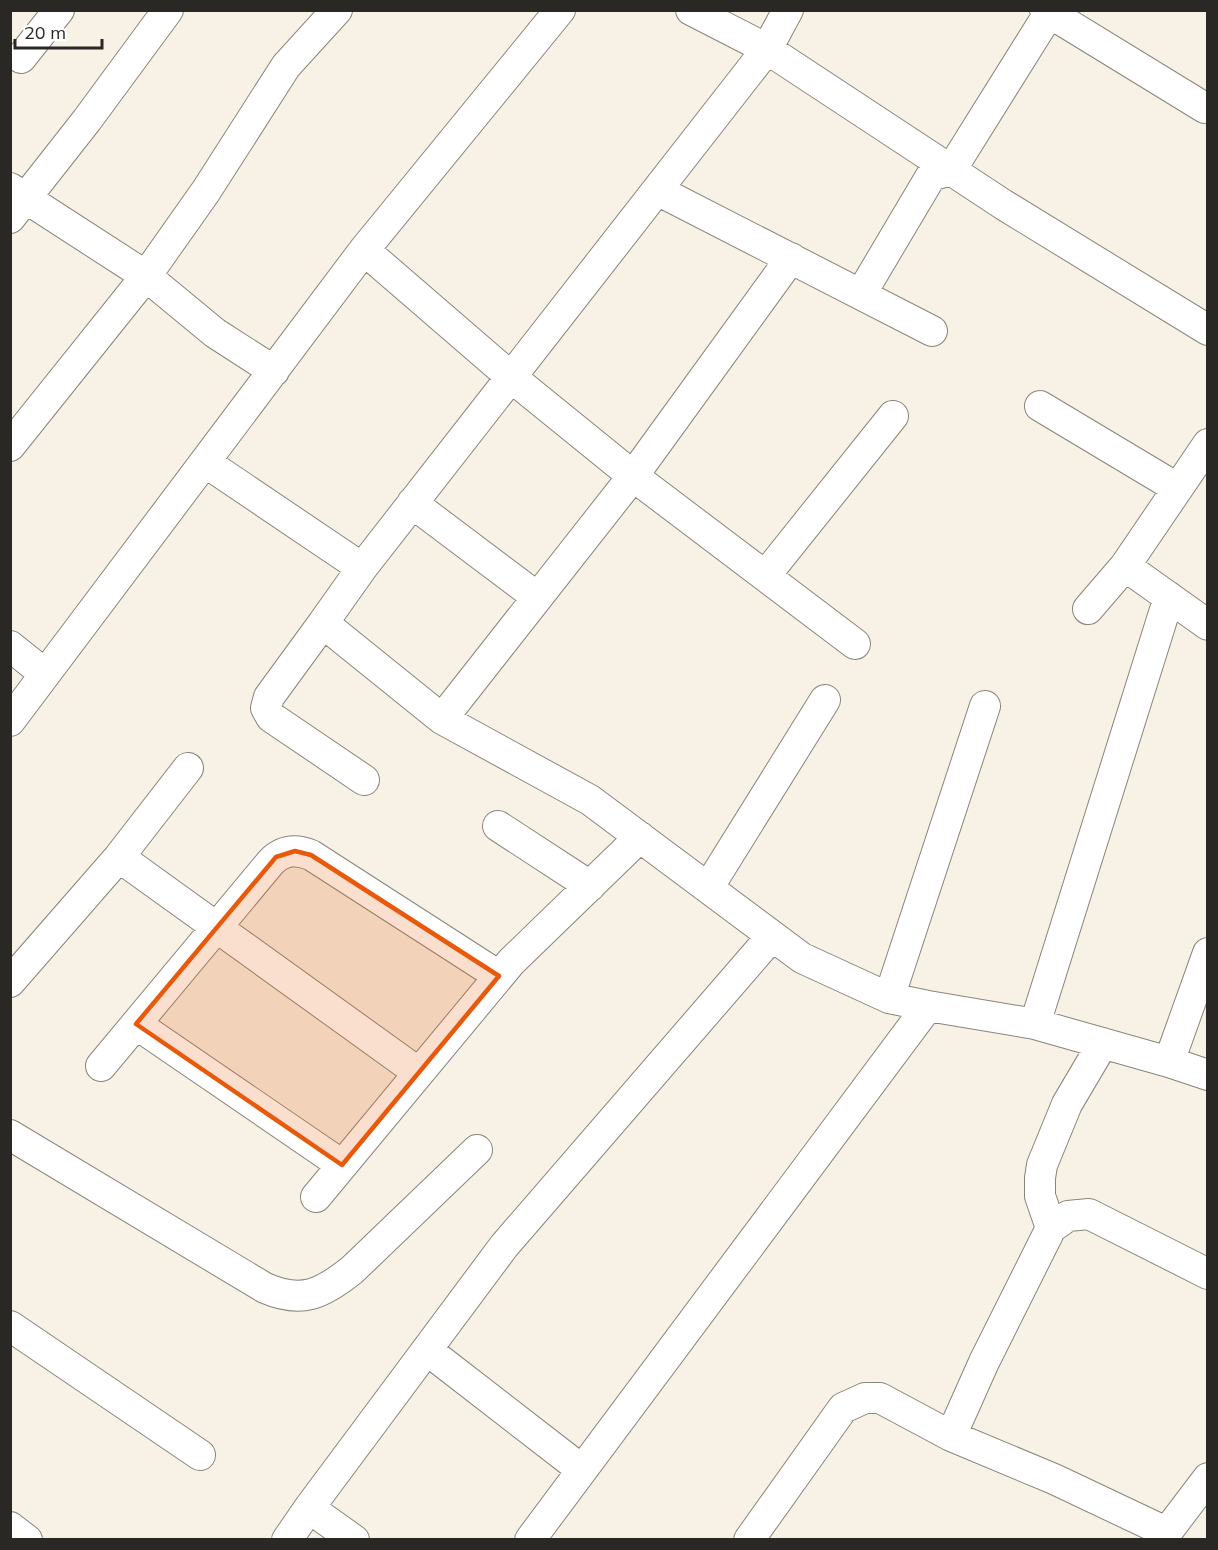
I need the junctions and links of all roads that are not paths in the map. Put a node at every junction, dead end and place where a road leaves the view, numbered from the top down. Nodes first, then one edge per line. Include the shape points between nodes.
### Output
1 (59, 10) edge
2 (168, 10) edge
3 (337, 10) edge
4 (560, 10) edge
5 (691, 10) edge
6 (788, 10) edge
7 (1048, 11) edge
8 (767, 48) junction
9 (21, 58) dead end
10 (1207, 107) edge
11 (951, 170) junction
12 (657, 190) junction
13 (16, 202) edge
14 (364, 250) junction
15 (791, 258) junction
16 (146, 276) junction
17 (861, 294) junction
18 (1208, 330) edge
19 (932, 331) dead end
20 (274, 371) junction
21 (511, 377) junction
22 (1040, 406) dead end
23 (893, 416) dead end
24 (13, 438) edge
25 (1208, 444) edge
26 (205, 462) junction
27 (633, 476) junction
28 (1177, 488) junction
29 (412, 503) junction
30 (1125, 566) junction
31 (362, 568) junction
32 (765, 576) junction
33 (537, 597) junction
34 (1169, 597) junction
35 (1088, 609) dead end
36 (323, 623) junction
37 (1208, 625) edge
38 (855, 644) dead end
39 (10, 646) edge
40 (45, 674) junction
41 (825, 700) dead end
42 (985, 706) dead end
43 (442, 719) junction
44 (10, 721) edge
45 (188, 768) dead end
46 (364, 780) dead end
47 (498, 826) dead end
48 (640, 837) junction
49 (119, 857) junction
50 (590, 886) junction
51 (708, 888) junction
52 (217, 927) junction
53 (772, 936) junction
54 (1208, 953) edge
55 (499, 976) junction
56 (10, 982) edge
57 (889, 998) junction
58 (928, 1006) junction
59 (136, 1024) junction
60 (1035, 1024) junction
61 (1103, 1043) junction
62 (1169, 1062) junction
63 (101, 1066) dead end
64 (418, 1073) junction
65 (1208, 1075) edge
66 (10, 1135) edge
67 (477, 1150) dead end
68 (342, 1165) junction
69 (316, 1197) dead end
70 (1051, 1228) junction
71 (1208, 1274) edge
72 (10, 1326) edge
73 (427, 1350) junction
74 (951, 1436) junction
75 (200, 1455) dead end
76 (582, 1470) junction
77 (1208, 1478) edge
78 (309, 1508) junction
79 (10, 1527) edge
80 (1163, 1536) edge
81 (27, 1539) edge
82 (287, 1539) edge
83 (354, 1539) edge
84 (530, 1539) edge
85 (749, 1539) edge

1 - 9 street
2 - 13 street via 87,120
3 - 16 street via 286,66
4 - 14 street
5 - 8 street
6 - 8 street
7 - 10 street
7 - 11 street
8 - 11 street
8 - 12 street
11 - 17 street via 931,176
11 - 18 street
12 - 15 street
12 - 21 street
13 - 16 street
14 - 20 street
14 - 21 street
15 - 17 street
15 - 27 street
16 - 20 street via 215,333
16 - 24 street
17 - 19 street
20 - 26 street
21 - 27 street
21 - 29 street
22 - 28 street
23 - 32 street
25 - 28 street
26 - 31 street
26 - 40 street
27 - 32 street
27 - 33 street
28 - 30 street
29 - 31 street
29 - 33 street
30 - 34 street
30 - 35 street
31 - 36 street
32 - 38 street
33 - 43 street
34 - 37 street
34 - 60 street
36 - 43 street
36 - 46 street via 269,697 266,708 271,717
39 - 40 street
40 - 44 street
41 - 51 street
42 - 57 street
43 - 48 street via 590,800
45 - 49 street
47 - 50 street
48 - 50 street
48 - 51 street
49 - 52 street
49 - 56 street
50 - 55 street
51 - 53 street
52 - 55 street via 276,857 303,852
52 - 59 street
52 - 64 street
53 - 57 street via 802,958
53 - 73 street via 504,1246
54 - 62 street
55 - 64 street
57 - 58 street
58 - 60 street
58 - 76 street
59 - 63 street
59 - 68 street
60 - 61 street
61 - 62 street
61 - 70 street via 1067,1104 1042,1165 1040,1196
62 - 65 street
64 - 68 street
66 - 67 street via 265,1288 289,1296 317,1293 334,1284
68 - 69 street
70 - 71 street via 1068,1216 1089,1214
70 - 74 street
72 - 75 street
73 - 76 street
73 - 78 street
74 - 80 street via 1054,1479
74 - 85 street via 880,1398 865,1398 843,1408
76 - 84 street
77 - 80 street
78 - 82 street
78 - 83 street
79 - 81 street

